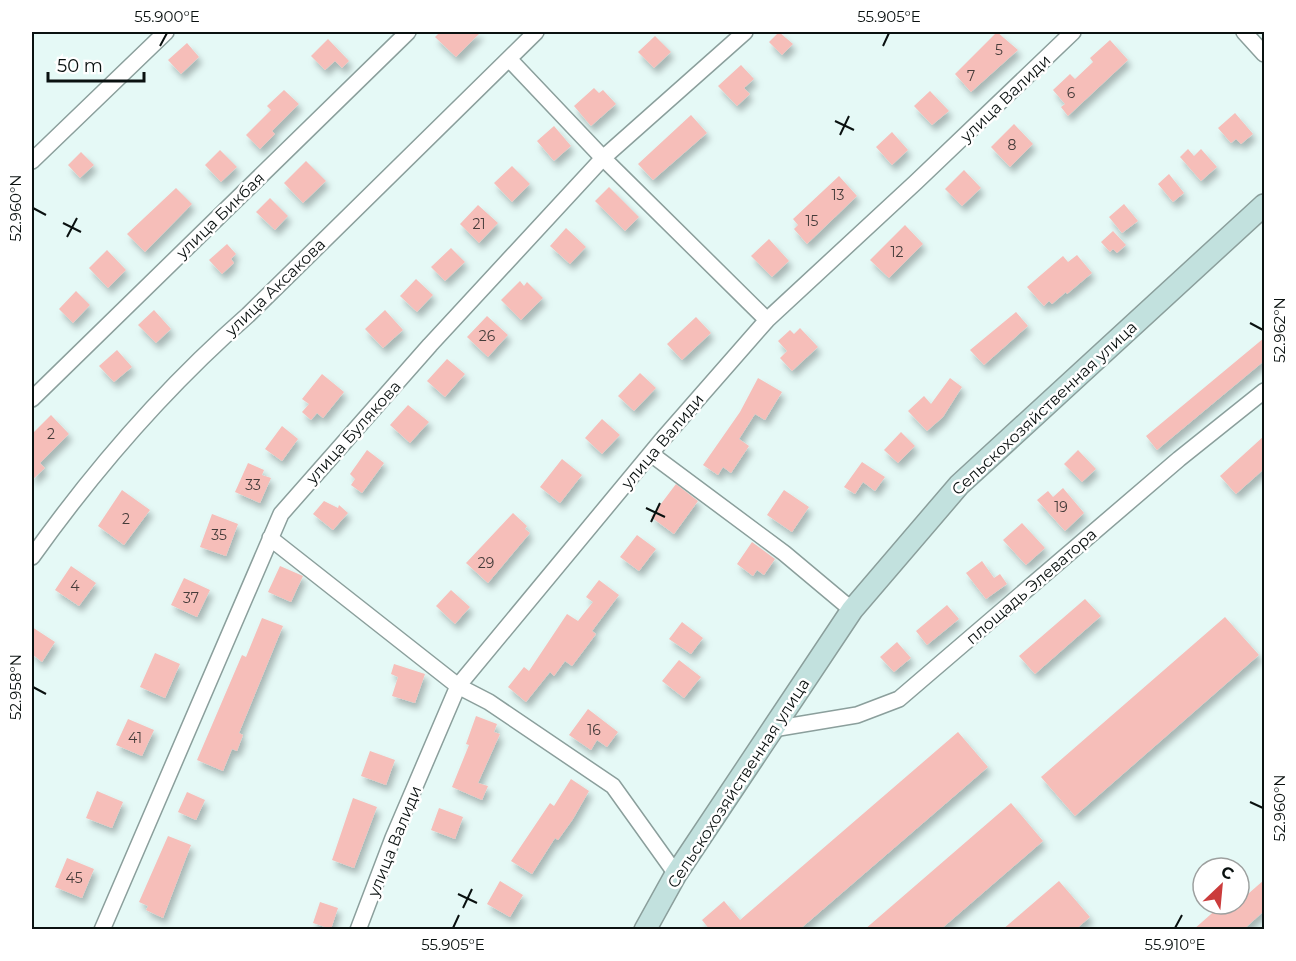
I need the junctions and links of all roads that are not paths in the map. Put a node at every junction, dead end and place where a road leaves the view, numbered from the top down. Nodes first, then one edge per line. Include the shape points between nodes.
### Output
1 (166, 32) edge
2 (408, 32) edge
3 (536, 32) edge
4 (745, 32) edge
5 (1074, 32) edge
6 (1244, 32) edge
7 (1264, 54) edge
8 (509, 59) junction
9 (603, 158) junction
10 (32, 160) edge
11 (1264, 205) edge
12 (767, 320) junction
13 (1264, 391) edge
14 (32, 399) edge
15 (651, 454) junction
16 (270, 538) junction
17 (32, 557) edge
18 (852, 610) junction
19 (458, 686) junction
20 (773, 729) junction
21 (676, 874) junction
22 (102, 930) edge
23 (358, 930) edge
24 (645, 930) edge

1 - 10 street
2 - 14 street, улица Бикбая
3 - 8 street, улица Аксакова
4 - 9 street, улица Булякова
5 - 12 street, улица Валиди
6 - 7 street
8 - 9 street
8 - 17 street, улица Аксакова via 248,315 205,352 131,432
9 - 12 street
9 - 16 street, улица Булякова via 307,483 281,514
11 - 18 main road, Сельскохозяйственная улица via 959,484
12 - 15 street, улица Валиди
13 - 20 street, площадь Элеватора via 899,699 857,715
15 - 18 street via 784,552
15 - 19 street, улица Валиди
16 - 19 street
16 - 22 street, улица Булякова
18 - 20 main road, Сельскохозяйственная улица
19 - 21 street via 489,702 613,786
19 - 23 street, улица Валиди
20 - 21 main road, Сельскохозяйственная улица
21 - 24 main road, Сельскохозяйственная улица

